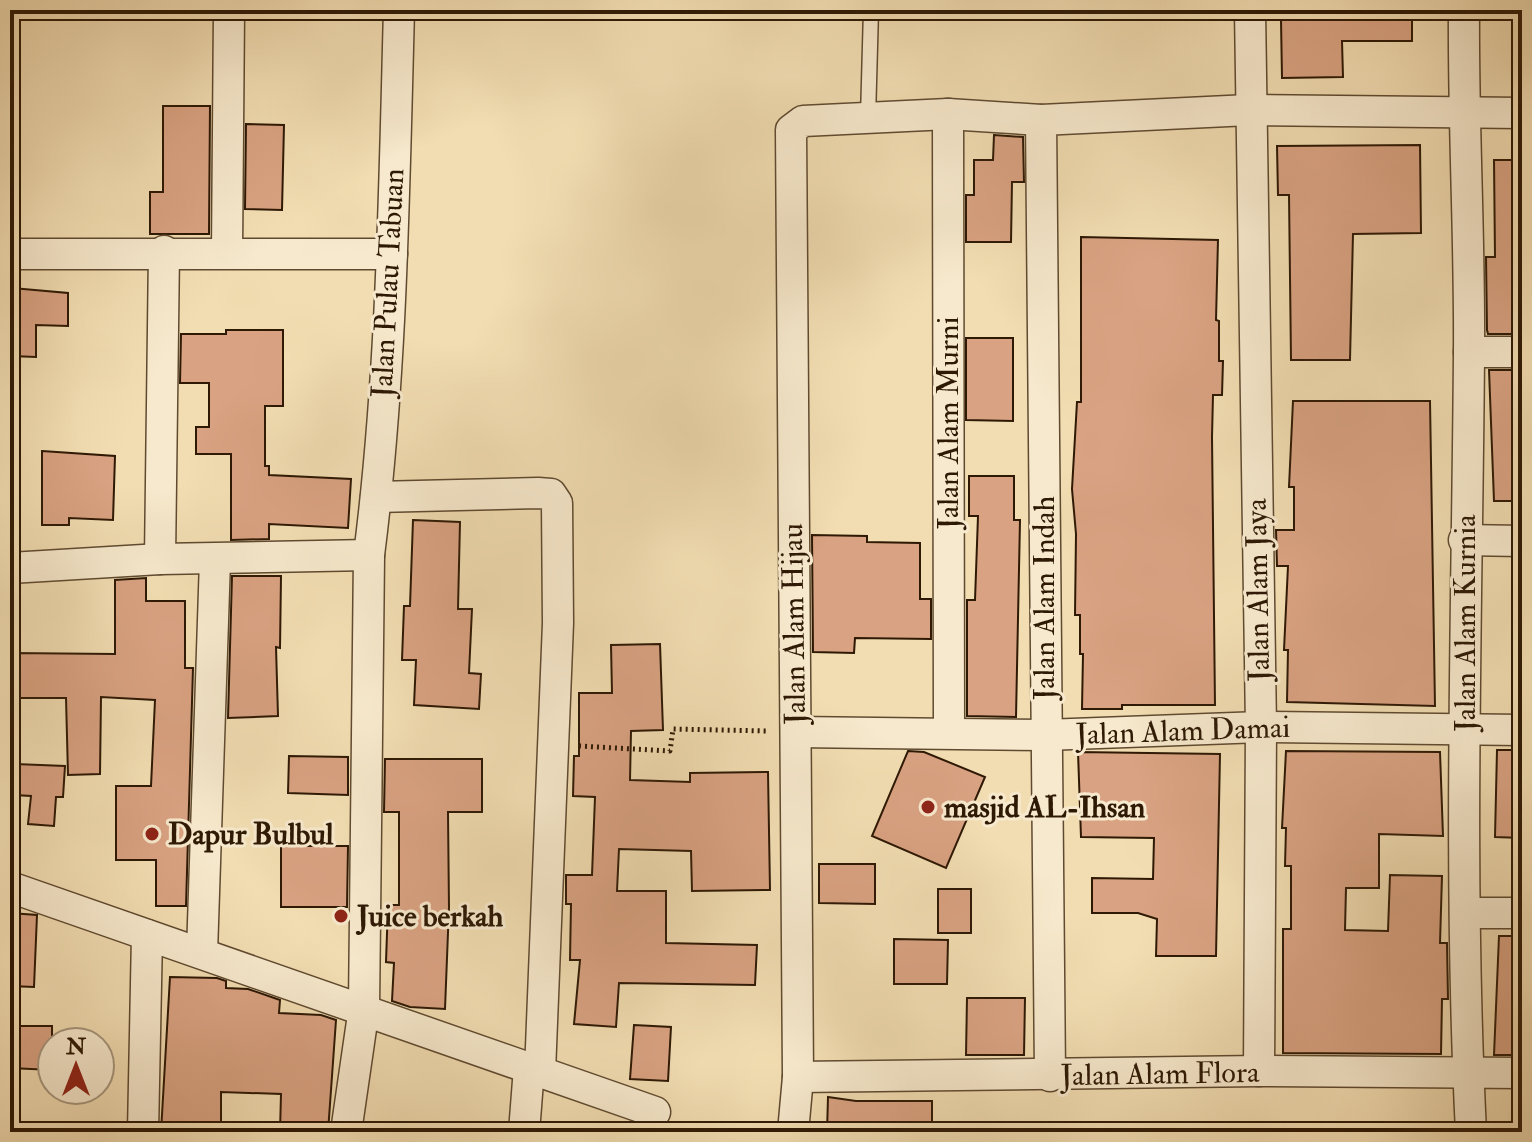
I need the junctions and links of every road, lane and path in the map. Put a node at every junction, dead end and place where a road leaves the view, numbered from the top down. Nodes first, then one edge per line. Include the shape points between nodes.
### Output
1 (229, 10) edge
2 (399, 10) edge
3 (871, 10) edge
4 (1250, 10) edge
5 (1464, 10) edge
6 (1249, 110) junction
7 (1522, 113) edge
8 (948, 114) junction
9 (1463, 115) junction
10 (868, 118) junction
11 (1041, 120) junction
12 (164, 251) junction
13 (227, 251) junction
14 (10, 254) edge
15 (392, 254) junction
16 (1469, 352) junction
17 (1522, 352) edge
18 (376, 497) junction
19 (1464, 540) junction
20 (1522, 541) edge
21 (369, 555) junction
22 (160, 559) junction
23 (215, 560) junction
24 (10, 568) edge
25 (1261, 727) junction
26 (1522, 730) edge
27 (1465, 731) junction
28 (796, 732) junction
29 (949, 732) junction
30 (1045, 735) junction
31 (554, 744) junction
32 (10, 887) edge
33 (1465, 913) junction
34 (1522, 913) edge
35 (147, 935) junction
36 (202, 953) junction
37 (364, 1008) junction
38 (534, 1070) junction
39 (1259, 1071) junction
40 (1468, 1073) junction
41 (1522, 1073) edge
42 (1050, 1076) junction
43 (798, 1077) junction
44 (655, 1112) dead end
45 (143, 1132) edge
46 (346, 1132) edge
47 (524, 1132) edge
48 (793, 1132) edge
49 (1471, 1132) edge

1 - 13 street
2 - 15 street, Jalan Pulau Tabuan
3 - 10 lane
4 - 6 street, Jalan Alam Jaya
5 - 9 street, Jalan Alam Kurnia
6 - 9 street
6 - 11 street
6 - 25 street, Jalan Alam Jaya
7 - 9 street
8 - 10 street
8 - 11 street
8 - 29 street, Jalan Alam Murni
9 - 16 street, Jalan Alam Kurnia
10 - 28 street, Jalan Alam Hijau via 803,121 791,130
11 - 30 street, Jalan Alam Indah
12 - 13 street
12 - 14 street
12 - 22 street
13 - 15 street
15 - 18 street, Jalan Pulau Tabuan
16 - 17 street
16 - 19 street, Jalan Alam Kurnia
18 - 21 street, Jalan Pulau Tabuan
18 - 31 street via 551,494 557,503
19 - 20 street
19 - 27 street, Jalan Alam Kurnia
21 - 23 street
21 - 37 street, Jalan Pulau Tabuan
22 - 23 street
22 - 24 street
23 - 36 street
25 - 27 street, Jalan Alam Damai
25 - 30 street, Jalan Alam Damai
25 - 39 street, Jalan Alam Jaya
26 - 27 street, Jalan Alam Damai
27 - 33 street, Jalan Alam Kurnia
28 - 29 street, Jalan Alam Damai
28 - 31 path via 673,729 670,751
28 - 43 street, Jalan Alam Hijau
29 - 30 street, Jalan Alam Damai
30 - 42 street, Jalan Alam Indah
31 - 38 street
32 - 35 street
33 - 34 street
33 - 40 street, Jalan Alam Kurnia
35 - 36 street
35 - 45 street
36 - 37 street
37 - 38 street
37 - 46 street, Jalan Pulau Tabuan
38 - 44 street
38 - 47 street
39 - 40 street, Jalan Alam Flora
39 - 42 street, Jalan Alam Flora
40 - 41 street, Jalan Alam Flora
40 - 49 street, Jalan Alam Kurnia
42 - 43 street, Jalan Alam Flora
43 - 48 street, Jalan Alam Hijau

